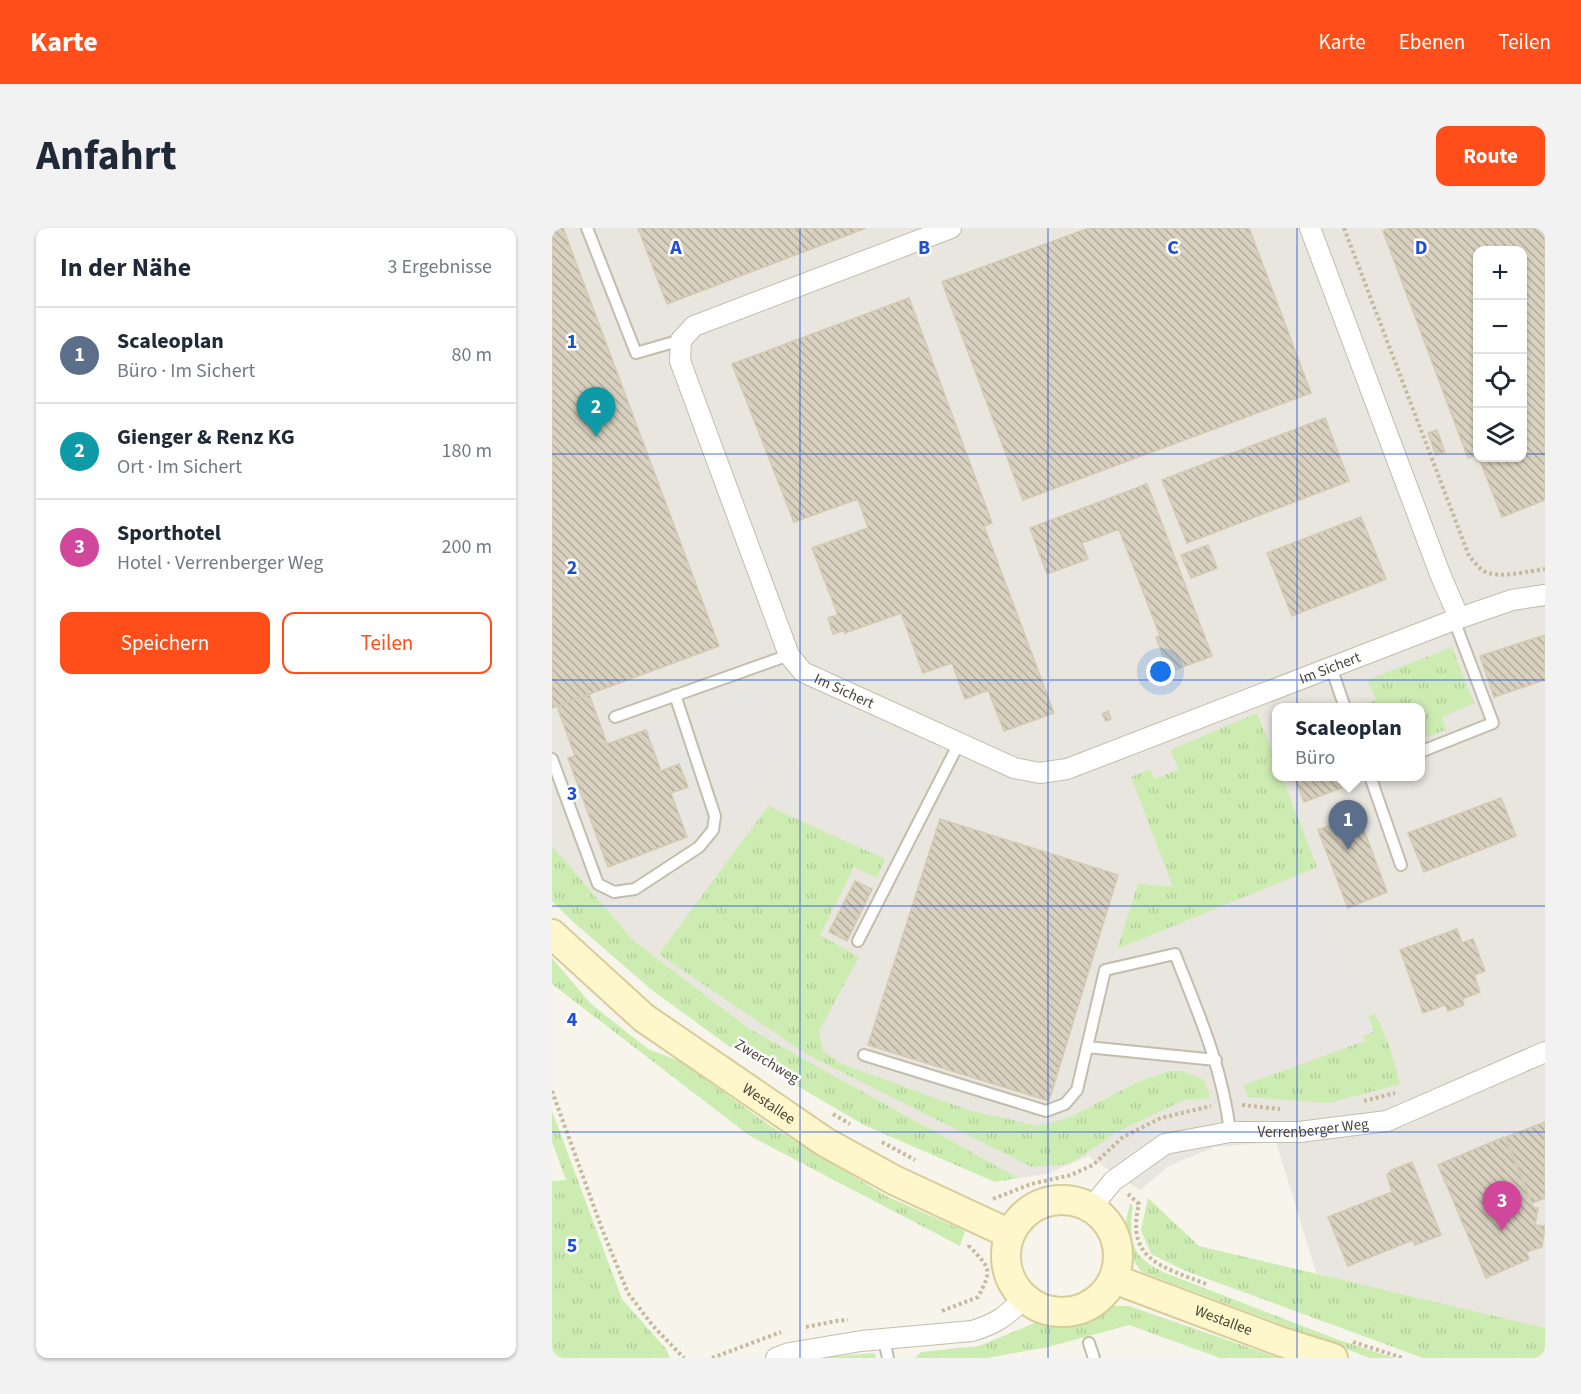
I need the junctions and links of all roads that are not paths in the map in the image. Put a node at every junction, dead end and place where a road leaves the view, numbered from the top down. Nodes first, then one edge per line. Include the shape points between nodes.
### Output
1 (587, 228) edge
2 (951, 228) edge
3 (1310, 228) edge
4 (681, 340) junction
5 (1545, 595) edge
6 (1456, 619) junction
7 (789, 655) junction
8 (1331, 667) junction
9 (675, 695) junction
10 (1343, 703) edge
11 (615, 717) dead end
12 (959, 742) junction
13 (1425, 750) edge
14 (552, 759) edge
15 (1371, 781) edge
16 (1401, 866) dead end
17 (552, 934) edge
18 (858, 941) dead end
19 (1087, 1047) junction
20 (1545, 1052) edge
21 (864, 1055) dead end
22 (1216, 1060) junction
23 (1230, 1132) junction
24 (1091, 1208) junction
25 (1010, 1234) junction
26 (1114, 1279) junction
27 (1024, 1298) junction
28 (1089, 1343) dead end
29 (886, 1349) edge
30 (1343, 1350) edge
31 (776, 1358) edge
32 (1094, 1358) edge

1 - 4 lane via 636,353
2 - 4 street via 694,326
3 - 6 street
4 - 7 street, Im Sichert via 680,361
5 - 6 street, Im Sichert via 1512,600
6 - 8 street, Im Sichert
6 - 13 lane via 1494,723
7 - 9 lane
7 - 12 street, Im Sichert via 803,672
8 - 10 lane
8 - 12 street, Im Sichert via 1067,770 1040,773 1014,768
9 - 11 lane
9 - 14 lane via 715,816 713,830 699,847 635,890 614,892 598,884
12 - 18 lane
15 - 16 lane
17 - 25 main road, Westallee via 644,1018 825,1142 894,1180 984,1204
19 - 21 lane via 1077,1090 1065,1104 1046,1111
19 - 22 lane
19 - 22 lane via 1105,970 1175,954
20 - 23 street, Verrenberger Weg via 1387,1121 1299,1132
22 - 23 lane
23 - 24 street, Verrenberger Weg via 1165,1144 1113,1181
24 - 25 main road via 1064,1200 1045,1202 1028,1210
24 - 26 main road via 1110,1226 1117,1243
25 - 27 main road via 1005,1260 1010,1278
26 - 27 main road via 1104,1294 1072,1311 1053,1311
26 - 30 main road, Westallee via 1282,1342
27 - 29 street via 1008,1315 989,1326
28 - 32 lane
29 - 31 street via 861,1341

